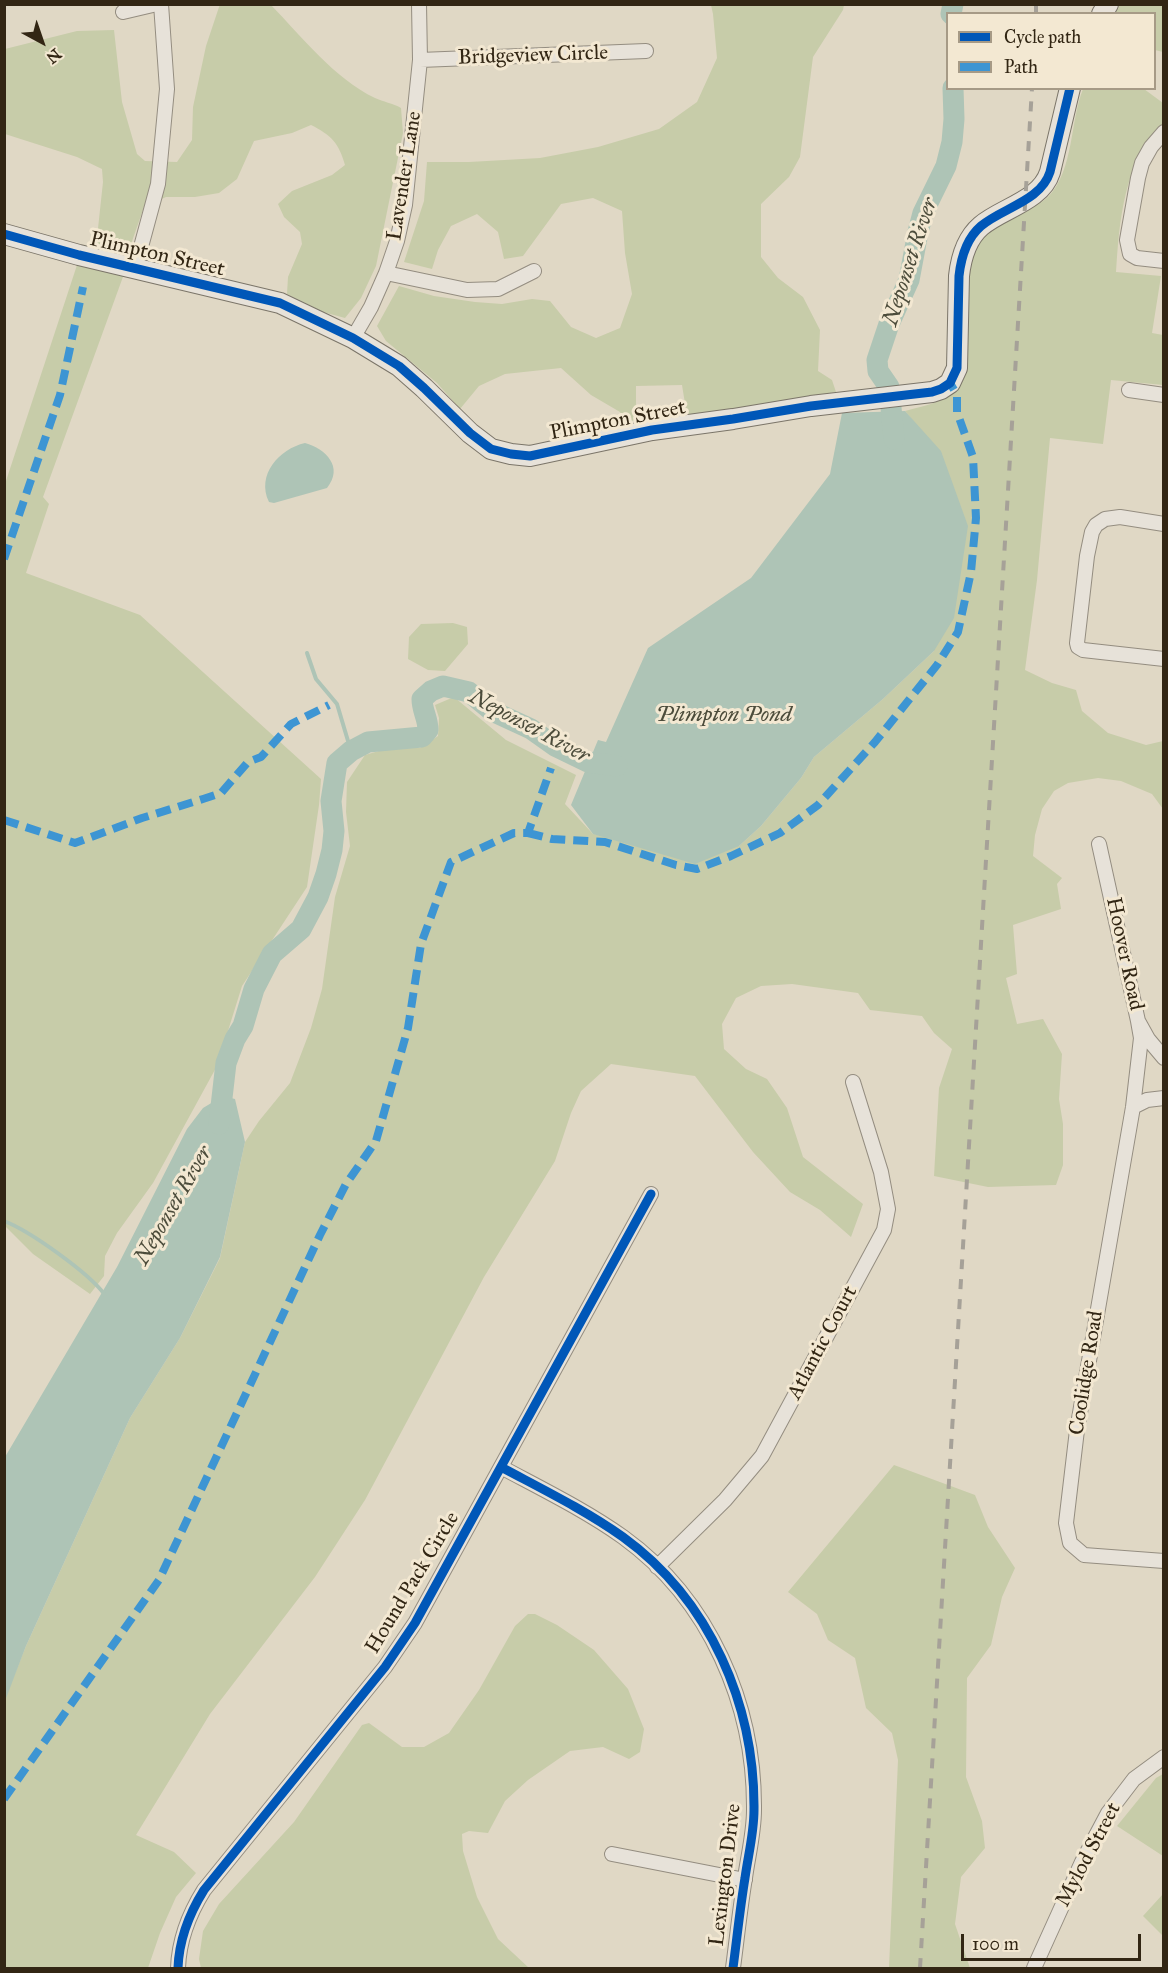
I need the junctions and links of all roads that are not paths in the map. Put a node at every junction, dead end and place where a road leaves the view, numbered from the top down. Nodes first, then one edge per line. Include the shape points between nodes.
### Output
1 (159, 4) edge
2 (419, 4) edge
3 (123, 12) dead end
4 (646, 51) dead end
5 (420, 60) junction
6 (1070, 90) edge
7 (1164, 132) edge
8 (6, 236) edge
9 (1164, 261) edge
10 (135, 269) junction
11 (534, 271) dead end
12 (386, 273) junction
13 (353, 338) junction
14 (1129, 390) dead end
15 (1164, 395) edge
16 (1164, 524) edge
17 (1164, 659) edge
18 (1099, 844) dead end
19 (1138, 1021) junction
20 (1164, 1058) edge
21 (853, 1082) dead end
22 (1164, 1098) edge
23 (1133, 1107) junction
24 (651, 1194) dead end
25 (501, 1467) junction
26 (1164, 1561) edge
27 (657, 1567) junction
28 (1164, 1757) edge
29 (612, 1854) dead end
30 (745, 1880) junction
31 (178, 1968) edge
32 (733, 1968) edge
33 (1034, 1968) edge

1 - 3 street
1 - 10 street via 166,89 158,184
2 - 5 street, Lavender Lane
4 - 5 street, Bridgeview Circle
5 - 12 street, Lavender Lane via 405,205
6 - 13 street, Plimpton Street via 1046,182 981,226 967,245 958,276 957,368 954,378 941,389 652,430 530,456 491,449 399,366
7 - 9 street via 1142,164 1127,240 1130,254 1137,258
8 - 10 street, Plimpton Street
10 - 13 street, Plimpton Street via 280,303
11 - 12 street via 498,289 466,290
12 - 13 street, Lavender Lane
14 - 15 street
16 - 17 street via 1120,517 1096,525 1077,643 1083,650
18 - 19 street, Hoover Road
19 - 20 street, Hoover Road
19 - 23 street, Coolidge Road via 1141,1038
21 - 27 street, Atlantic Court via 888,1209 884,1230 762,1456 718,1508
22 - 23 street
23 - 26 street, Coolidge Road via 1077,1430 1066,1523 1070,1543 1084,1555
24 - 25 street, Hound Pack Circle
25 - 27 street, Lexington Drive via 585,1512 624,1538
25 - 31 street, Hound Pack Circle via 402,1643 204,1890 184,1931
27 - 30 street, Lexington Drive via 712,1638 742,1710 750,1745 754,1812
28 - 33 street, Mylod Street via 1134,1779 1108,1813
29 - 30 street
30 - 32 street, Lexington Drive

